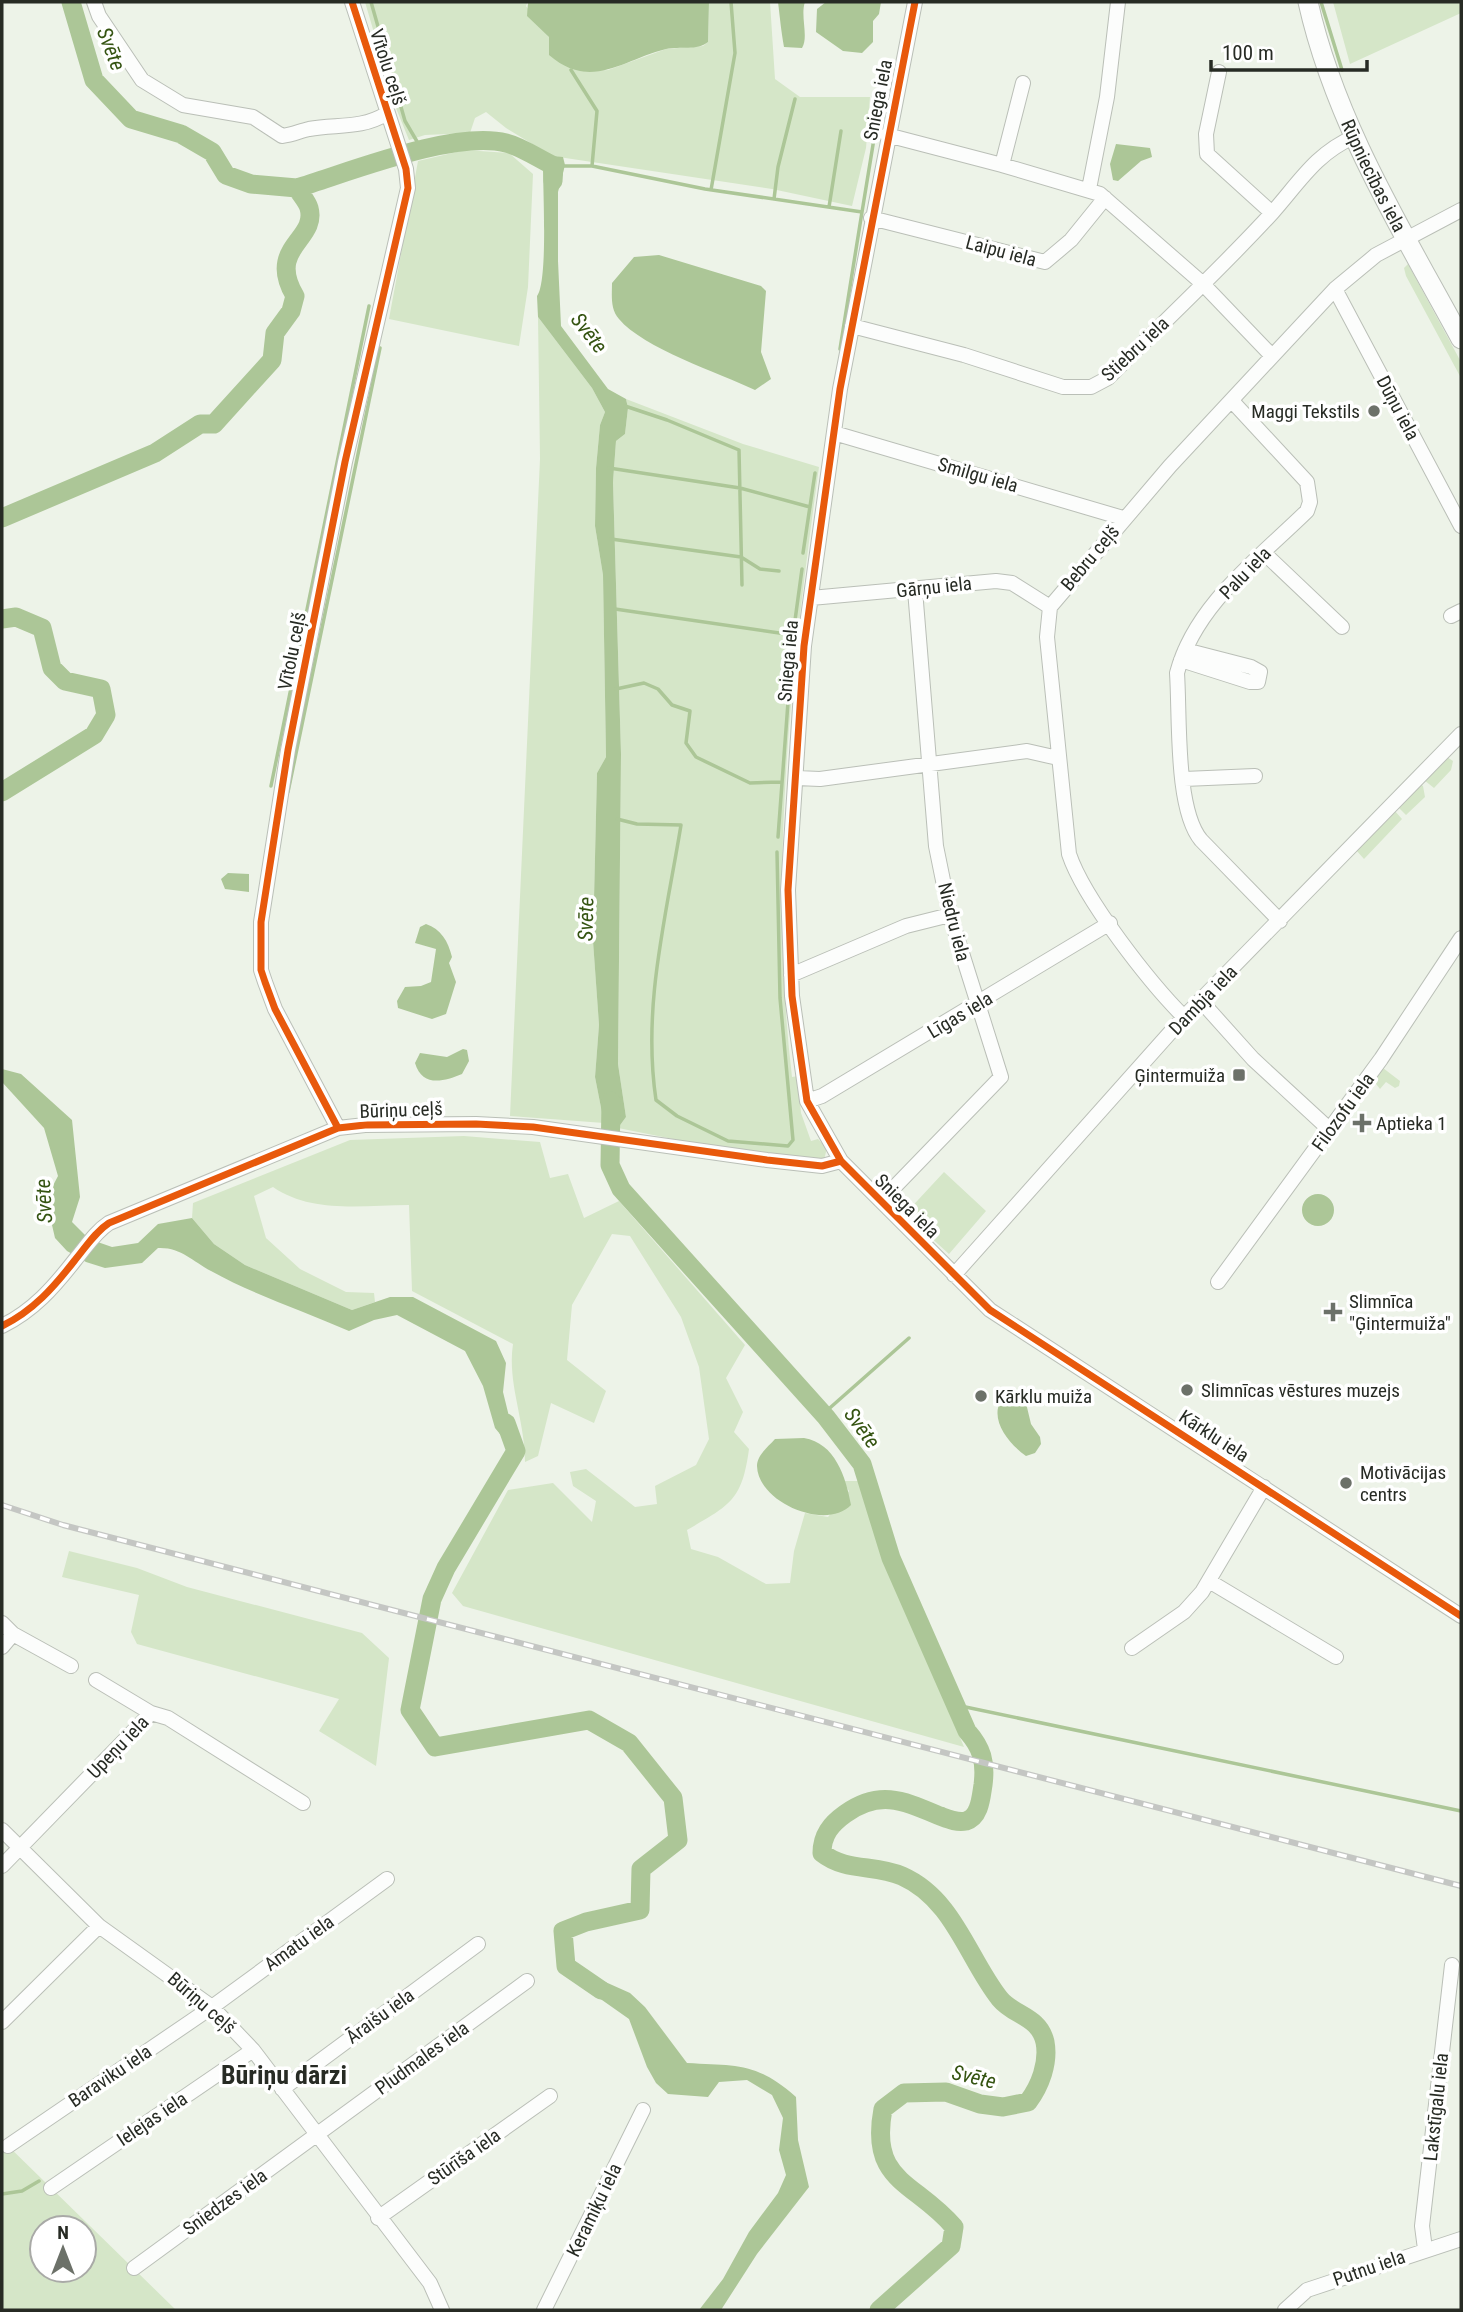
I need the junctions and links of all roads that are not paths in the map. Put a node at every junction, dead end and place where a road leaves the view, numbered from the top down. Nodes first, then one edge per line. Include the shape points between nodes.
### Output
1 (94, 2) edge
2 (352, 2) edge
3 (915, 2) edge
4 (1118, 2) edge
5 (1308, 2) edge
6 (1219, 72) dead end
7 (1023, 83) dead end
8 (386, 114) junction
9 (887, 135) junction
10 (1354, 137) junction
11 (1002, 164) junction
12 (1089, 189) junction
13 (1105, 198) junction
14 (1461, 211) edge
15 (1272, 213) junction
16 (872, 218) junction
17 (1407, 239) junction
18 (1202, 283) junction
19 (1335, 289) junction
20 (852, 326) junction
21 (1461, 339) edge
22 (1272, 356) junction
23 (1232, 401) junction
24 (834, 433) junction
25 (1123, 518) junction
26 (1461, 526) edge
27 (1264, 553) junction
28 (915, 590) junction
29 (811, 598) junction
30 (1050, 607) junction
31 (1342, 627) dead end
32 (1461, 734) edge
33 (1058, 758) junction
34 (929, 766) junction
35 (1255, 776) dead end
36 (797, 778) junction
37 (1184, 779) junction
38 (950, 915) junction
39 (1280, 921) junction
40 (1110, 923) junction
41 (1461, 939) edge
42 (791, 975) junction
43 (1200, 1001) junction
44 (976, 1005) junction
45 (1184, 1017) junction
46 (807, 1101) junction
47 (338, 1128) junction
48 (1330, 1130) junction
49 (841, 1161) junction
50 (881, 1201) junction
51 (954, 1275) junction
52 (1218, 1282) dead end
53 (2, 1326) edge
54 (1264, 1487) junction
55 (1209, 1581) junction
56 (1461, 1616) edge
57 (2, 1623) edge
58 (13, 1634) junction
59 (2, 1647) edge
60 (1132, 1648) dead end
61 (1336, 1657) dead end
62 (71, 1666) dead end
63 (96, 1680) dead end
64 (151, 1713) junction
65 (303, 1803) dead end
66 (2, 1830) edge
67 (20, 1849) junction
68 (2, 1867) edge
69 (387, 1879) dead end
70 (99, 1926) junction
71 (478, 1944) dead end
72 (1452, 1965) dead end
73 (527, 1981) dead end
74 (212, 2007) junction
75 (2, 2022) edge
76 (253, 2050) junction
77 (282, 2089) junction
78 (550, 2096) dead end
79 (643, 2110) dead end
80 (316, 2135) junction
81 (8, 2146) dead end
82 (51, 2188) dead end
83 (378, 2218) junction
84 (1461, 2239) edge
85 (1425, 2249) junction
86 (134, 2268) dead end
87 (442, 2310) edge
88 (544, 2310) edge
89 (1285, 2310) edge

1 - 8 street via 142,80 183,105 253,117 282,136 373,122
2 - 8 street, Vītolu ceļš
3 - 9 street, Sniega iela
4 - 12 street via 1107,97
5 - 10 main road, Rūpniecības iela via 1328,73
6 - 15 street via 1206,134 1207,154
7 - 11 street
8 - 47 street, Vītolu ceļš via 408,188 345,462 288,750 261,922 261,970 275,1009
9 - 11 street
9 - 16 street, Sniega iela
10 - 15 street, Stiebru iela via 1316,160
10 - 17 main road, Rūpniecības iela
11 - 12 street
12 - 13 street
13 - 16 street, Laipu iela via 1071,240 1045,262
13 - 18 street
14 - 17 street, Bebru ceļš
15 - 18 street, Stiebru iela
16 - 20 street, Sniega iela
17 - 19 street, Bebru ceļš via 1362,264
17 - 21 main road, Rūpniecības iela
18 - 20 street, Stiebru iela via 1108,378 1091,387 1063,387
18 - 22 street
19 - 22 street, Bebru ceļš
19 - 26 street, Dūņu iela
20 - 24 street, Sniega iela
22 - 23 street, Bebru ceļš
23 - 25 street, Bebru ceļš
23 - 27 street, Palu iela via 1307,482 1310,491 1307,511
24 - 25 street, Smilgu iela
24 - 29 street, Sniega iela
25 - 30 street, Bebru ceļš
27 - 31 street
27 - 37 street, Palu iela via 1200,620 1183,655 1177,673
28 - 29 street, Gārņu iela
28 - 30 street, Gārņu iela via 1012,583
28 - 34 street, Niedru iela
29 - 36 street, Sniega iela via 800,692
30 - 33 street, Bebru ceļš via 1047,637
32 - 39 street, Dambja iela
33 - 34 street via 1027,751
33 - 40 street, Bebru ceļš via 1069,854
34 - 36 street
34 - 38 street, Niedru iela via 936,846
35 - 37 street
36 - 42 street, Sniega iela via 788,890
37 - 39 street, Palu iela via 1191,828
38 - 42 street via 906,926
38 - 44 street, Niedru iela
39 - 43 street, Dambja iela
40 - 44 street, Līgas iela
40 - 45 street, Bebru ceļš
41 - 48 street, Filozofu iela
42 - 46 street, Sniega iela
43 - 45 street, Dambja iela
43 - 48 street via 1253,1059
44 - 46 street, Līgas iela
44 - 50 street, Niedru iela via 1000,1077
45 - 51 street, Dambja iela
46 - 49 street, Sniega iela
47 - 49 street, Būriņu ceļš via 476,1124 822,1166
47 - 53 street, Būriņu ceļš via 109,1223 46,1296
48 - 52 street, Filozofu iela
49 - 50 street, Sniega iela
50 - 51 street, Sniega iela
51 - 54 street, Kārklu iela via 990,1310
54 - 55 street
54 - 56 street, Kārklu iela
55 - 60 street via 1184,1612
55 - 61 street
57 - 58 street
58 - 59 street
58 - 62 street
63 - 64 street
64 - 65 street, Upeņu iela via 168,1718
64 - 67 street, Upeņu iela
66 - 67 street, Būriņu ceļš
67 - 68 street, Upeņu iela
67 - 70 street, Būriņu ceļš
69 - 74 street, Amatu iela
70 - 74 street, Būriņu ceļš
70 - 75 street
71 - 77 street, Āraišu iela
72 - 85 street, Lakstīgalu iela via 1422,2227
73 - 80 street, Pludmales iela
74 - 76 street, Būriņu ceļš
74 - 81 street, Baraviku iela
76 - 77 street, Būriņu ceļš
76 - 82 street, Ielejas iela
77 - 80 street, Būriņu ceļš
78 - 83 street, Stūrīša iela
79 - 88 street, Keramiķu iela
80 - 83 street, Būriņu ceļš
80 - 86 street, Sniedzes iela
83 - 87 street, Būriņu ceļš via 430,2283
84 - 85 street, Putnu iela
85 - 89 street, Putnu iela via 1307,2290

